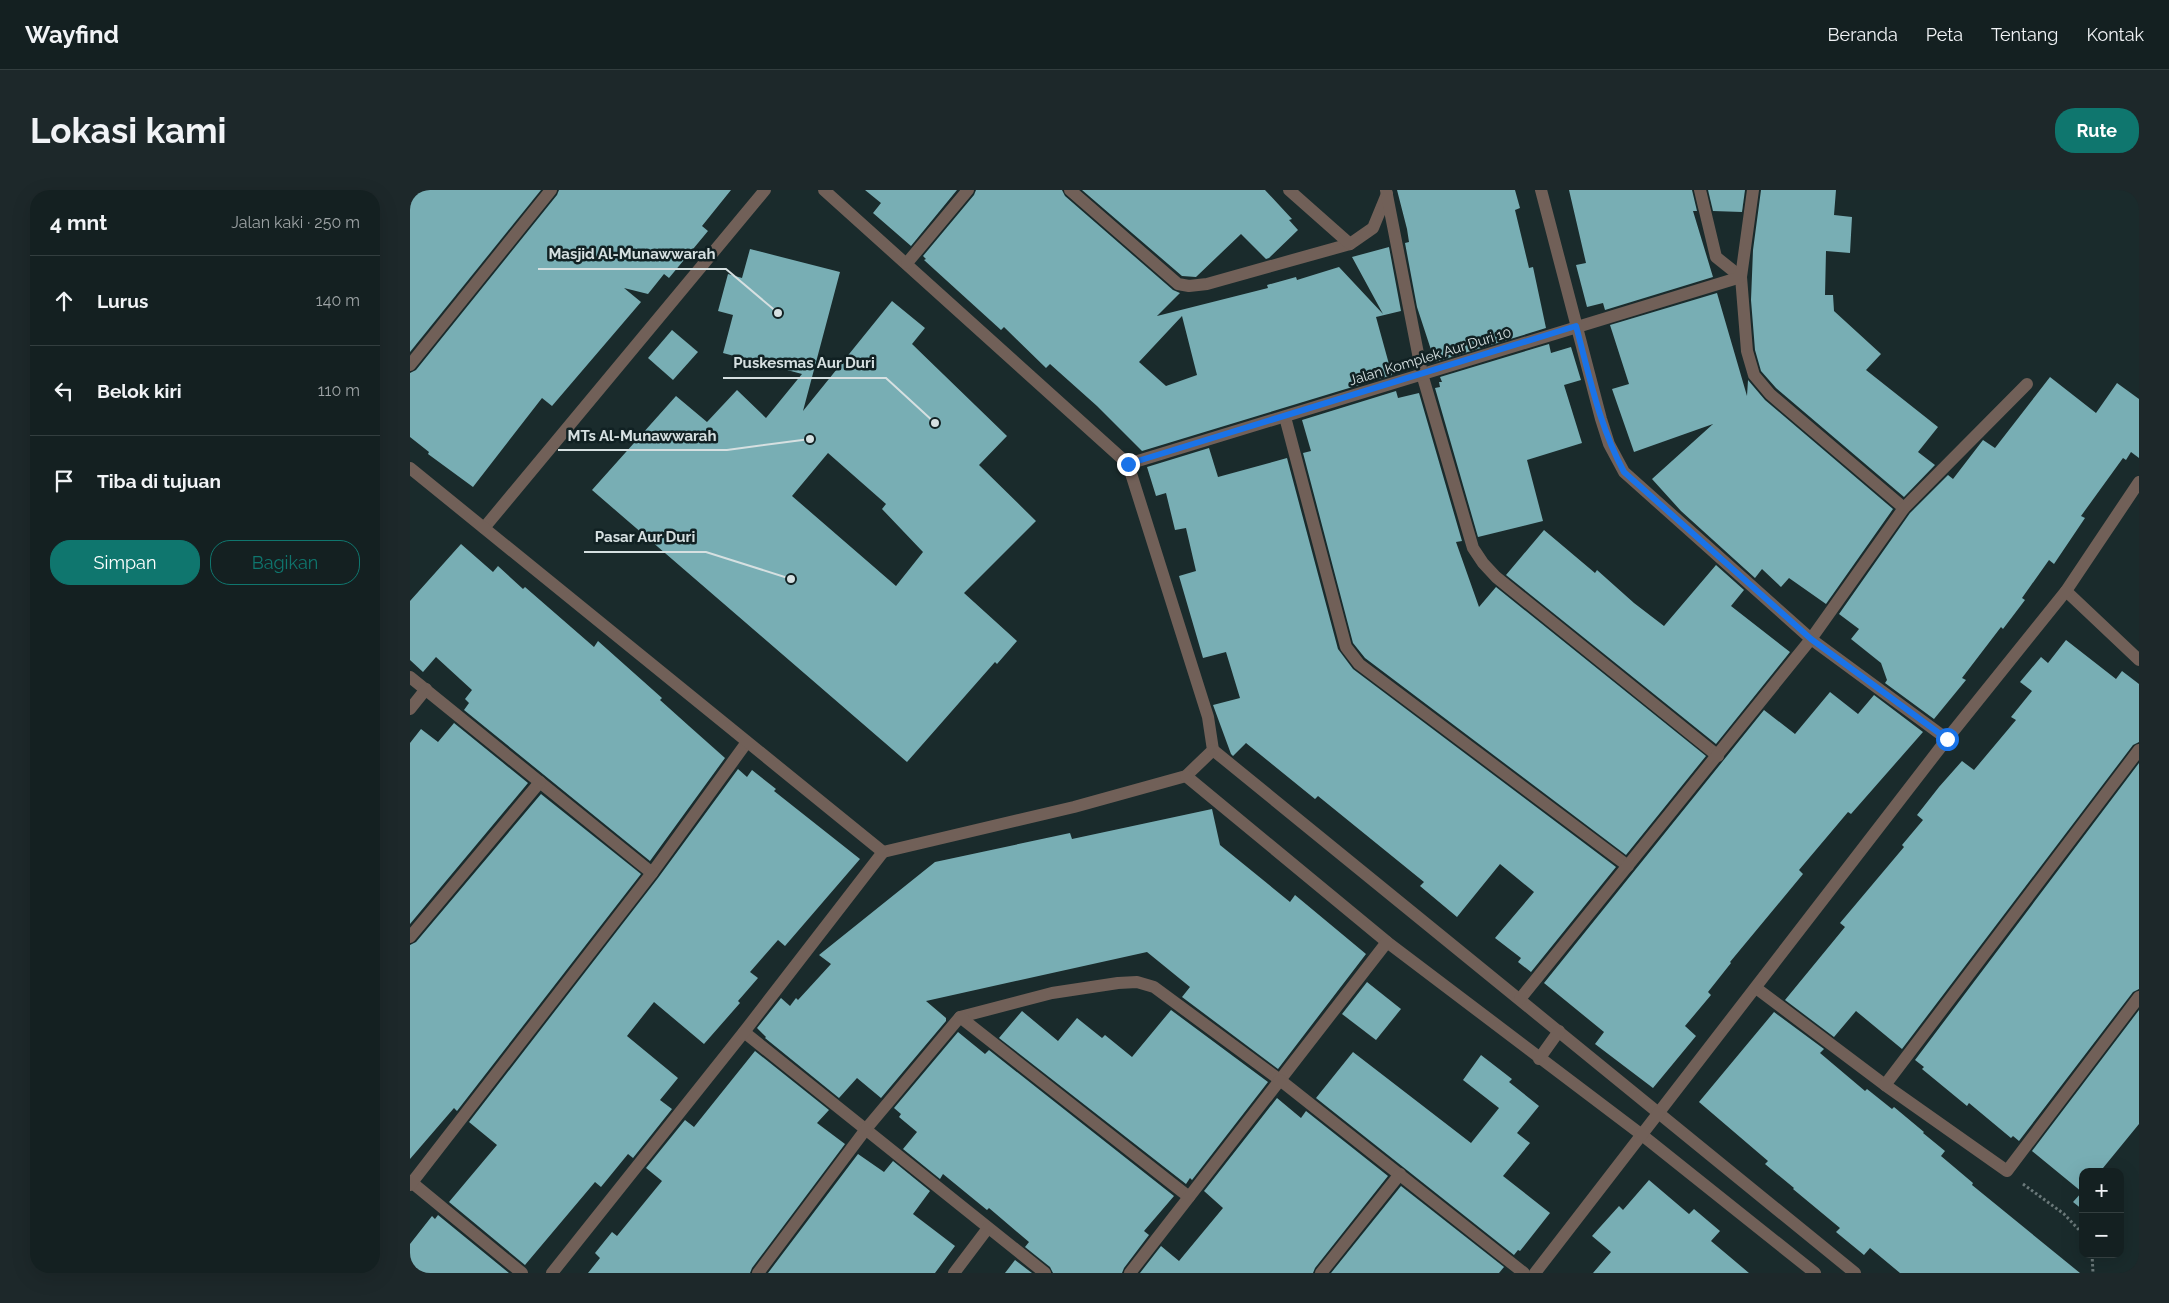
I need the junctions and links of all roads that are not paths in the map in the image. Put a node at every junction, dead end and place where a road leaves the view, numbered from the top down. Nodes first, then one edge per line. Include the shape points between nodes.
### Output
1 (551, 190) edge
2 (765, 190) edge
3 (824, 190) edge
4 (968, 190) edge
5 (1070, 190) edge
6 (1289, 190) edge
7 (1541, 190) edge
8 (1700, 190) edge
9 (1753, 190) edge
10 (1386, 192) edge
11 (1350, 244) junction
12 (907, 263) junction
13 (1741, 277) junction
14 (1576, 326) junction
15 (410, 366) edge
16 (1422, 374) junction
17 (2027, 384) dead end
18 (1285, 417) junction
19 (1128, 464) junction
20 (410, 468) edge
21 (2139, 482) edge
22 (1904, 508) junction
23 (484, 528) junction
24 (2066, 591) junction
25 (1811, 639) junction
26 (2139, 660) edge
27 (410, 677) edge
28 (426, 689) junction
29 (410, 709) edge
30 (1947, 739) junction
31 (748, 742) junction
32 (1213, 750) junction
33 (2139, 750) edge
34 (1718, 756) junction
35 (1186, 776) junction
36 (540, 782) junction
37 (883, 852) junction
38 (1628, 866) junction
39 (652, 872) junction
40 (410, 937) edge
41 (1388, 942) junction
42 (1756, 988) junction
43 (2139, 997) edge
44 (1520, 999) junction
45 (960, 1017) junction
46 (1559, 1031) junction
47 (744, 1032) junction
48 (1540, 1060) junction
49 (1280, 1080) junction
50 (1885, 1085) junction
51 (1659, 1114) junction
52 (866, 1129) junction
53 (1642, 1136) junction
54 (1400, 1174) junction
55 (410, 1183) edge
56 (1188, 1197) junction
57 (988, 1228) junction
58 (522, 1273) edge
59 (552, 1273) edge
60 (758, 1273) edge
61 (954, 1273) edge
62 (1044, 1273) edge
63 (1130, 1273) edge
64 (1321, 1273) edge
65 (1524, 1273) edge
66 (1535, 1273) edge
67 (1815, 1273) edge
68 (1855, 1273) edge

1 - 15 street
2 - 23 street
3 - 12 street
4 - 12 street
5 - 11 street via 1178,284 1188,286 1207,284
6 - 11 street
7 - 14 street
8 - 13 street via 1716,257
9 - 13 street
10 - 11 street via 1373,228
10 - 16 street
12 - 19 street
13 - 14 street, Jalan Komplek Aur Duri 10
13 - 22 street via 1747,351 1754,375 1770,394
14 - 16 street, Jalan Komplek Aur Duri 10
14 - 25 street via 1609,444 1624,472
16 - 18 street, Jalan Komplek Aur Duri 10
16 - 34 street via 1473,548 1483,563 1496,577
17 - 22 street
18 - 19 street, Jalan Komplek Aur Duri 10
18 - 38 street via 1346,647 1359,664
19 - 32 street via 1208,717
20 - 23 street
21 - 24 street
22 - 25 street
23 - 31 street
24 - 26 street
24 - 30 street
25 - 30 street
25 - 34 street
27 - 28 street
28 - 29 street
28 - 36 street
30 - 42 street
31 - 37 street
31 - 39 street
32 - 35 street
32 - 44 street
33 - 50 street
34 - 38 street
35 - 37 street via 1074,807
35 - 41 street
36 - 39 street
36 - 40 street
37 - 47 street
38 - 44 street
39 - 55 street
41 - 48 street
41 - 49 street
42 - 50 street
42 - 51 street
43 - 50 street via 2007,1171
44 - 46 street
45 - 49 street via 1052,993 1137,982 1154,987
45 - 52 street
45 - 56 street
46 - 48 street
46 - 51 street
47 - 52 street
47 - 59 street
48 - 53 street
49 - 54 street
49 - 56 street
51 - 53 street
51 - 68 street
52 - 57 street
52 - 60 street
53 - 66 street
53 - 67 street
54 - 64 street
54 - 65 street
55 - 58 street
56 - 63 street
57 - 61 street
57 - 62 street

